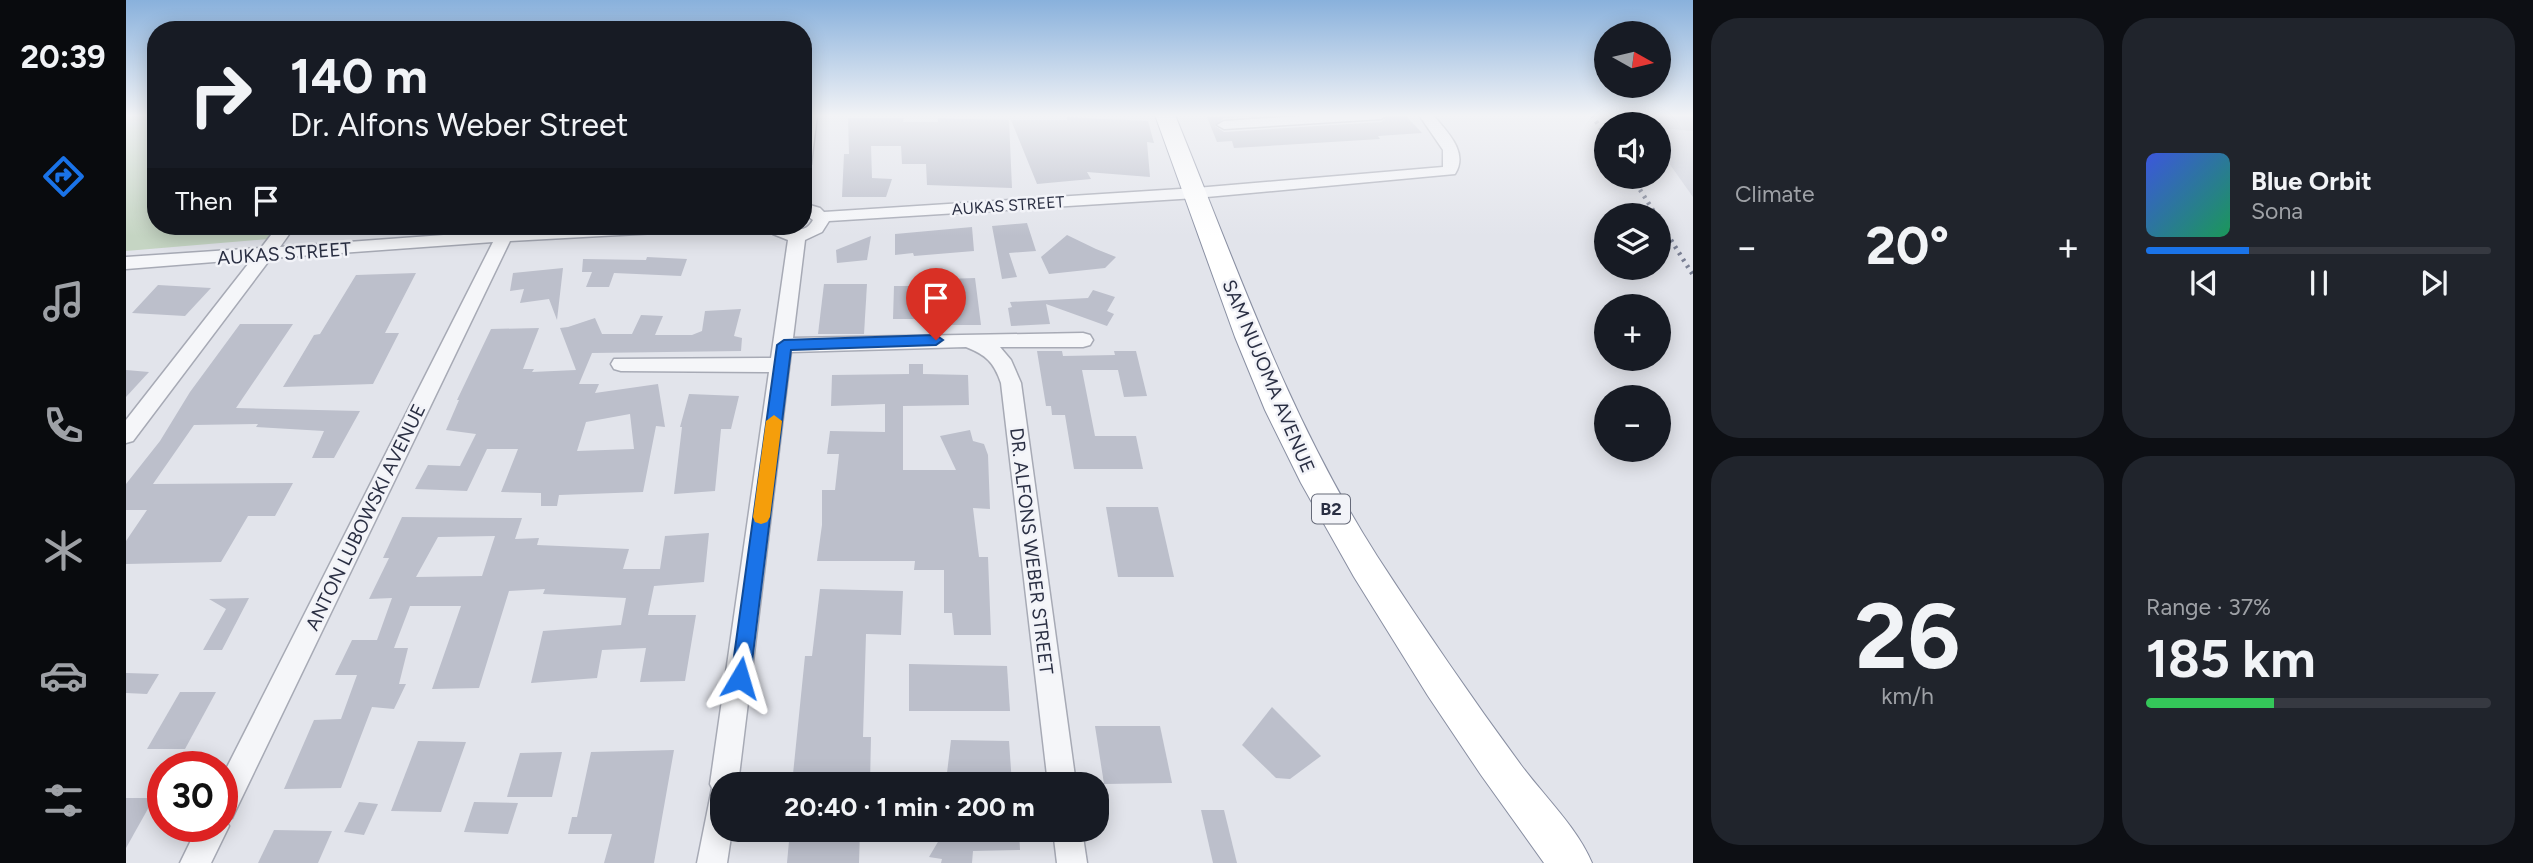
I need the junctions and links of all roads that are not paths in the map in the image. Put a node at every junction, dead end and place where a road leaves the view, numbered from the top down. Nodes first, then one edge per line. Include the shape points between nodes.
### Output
1 (1181, 155) edge
2 (1455, 155) edge
3 (1196, 193) junction
4 (812, 210) edge
5 (820, 217) junction
6 (812, 231) edge
7 (280, 235) edge
8 (466, 235) edge
9 (504, 235) edge
10 (790, 235) edge
11 (800, 235) edge
12 (797, 236) junction
13 (264, 255) junction
14 (126, 263) edge
15 (968, 340) junction
16 (1083, 340) dead end
17 (783, 355) junction
18 (621, 364) dead end
19 (126, 435) edge
20 (726, 772) edge
21 (1060, 772) edge
22 (238, 775) edge
23 (206, 842) edge
24 (715, 842) edge
25 (1069, 842) edge
26 (195, 863) edge
27 (712, 863) edge
28 (1072, 863) edge
29 (1571, 863) edge

1 - 3 highway, SAM NUJOMA AVENUE / B2
2 - 3 street, AUKAS STREET via 1449,171
3 - 5 street, AUKAS STREET
3 - 29 highway, SAM NUJOMA AVENUE / B2 via 1249,336 1310,474 1473,731
4 - 5 street
5 - 6 street via 820,224
7 - 13 street
8 - 13 street, AUKAS STREET
9 - 22 street, ANTON LUBOWSKI AVENUE
10 - 12 street
11 - 12 street
12 - 17 street
13 - 14 street, AUKAS STREET
13 - 19 street
15 - 16 street, DR. ALFONS WEBER STREET
15 - 17 street, DR. ALFONS WEBER STREET
15 - 21 street, DR. ALFONS WEBER STREET via 1004,360 1011,383
17 - 18 street, DR. ALFONS WEBER STREET
17 - 20 street
23 - 26 street
24 - 27 street
25 - 28 street

